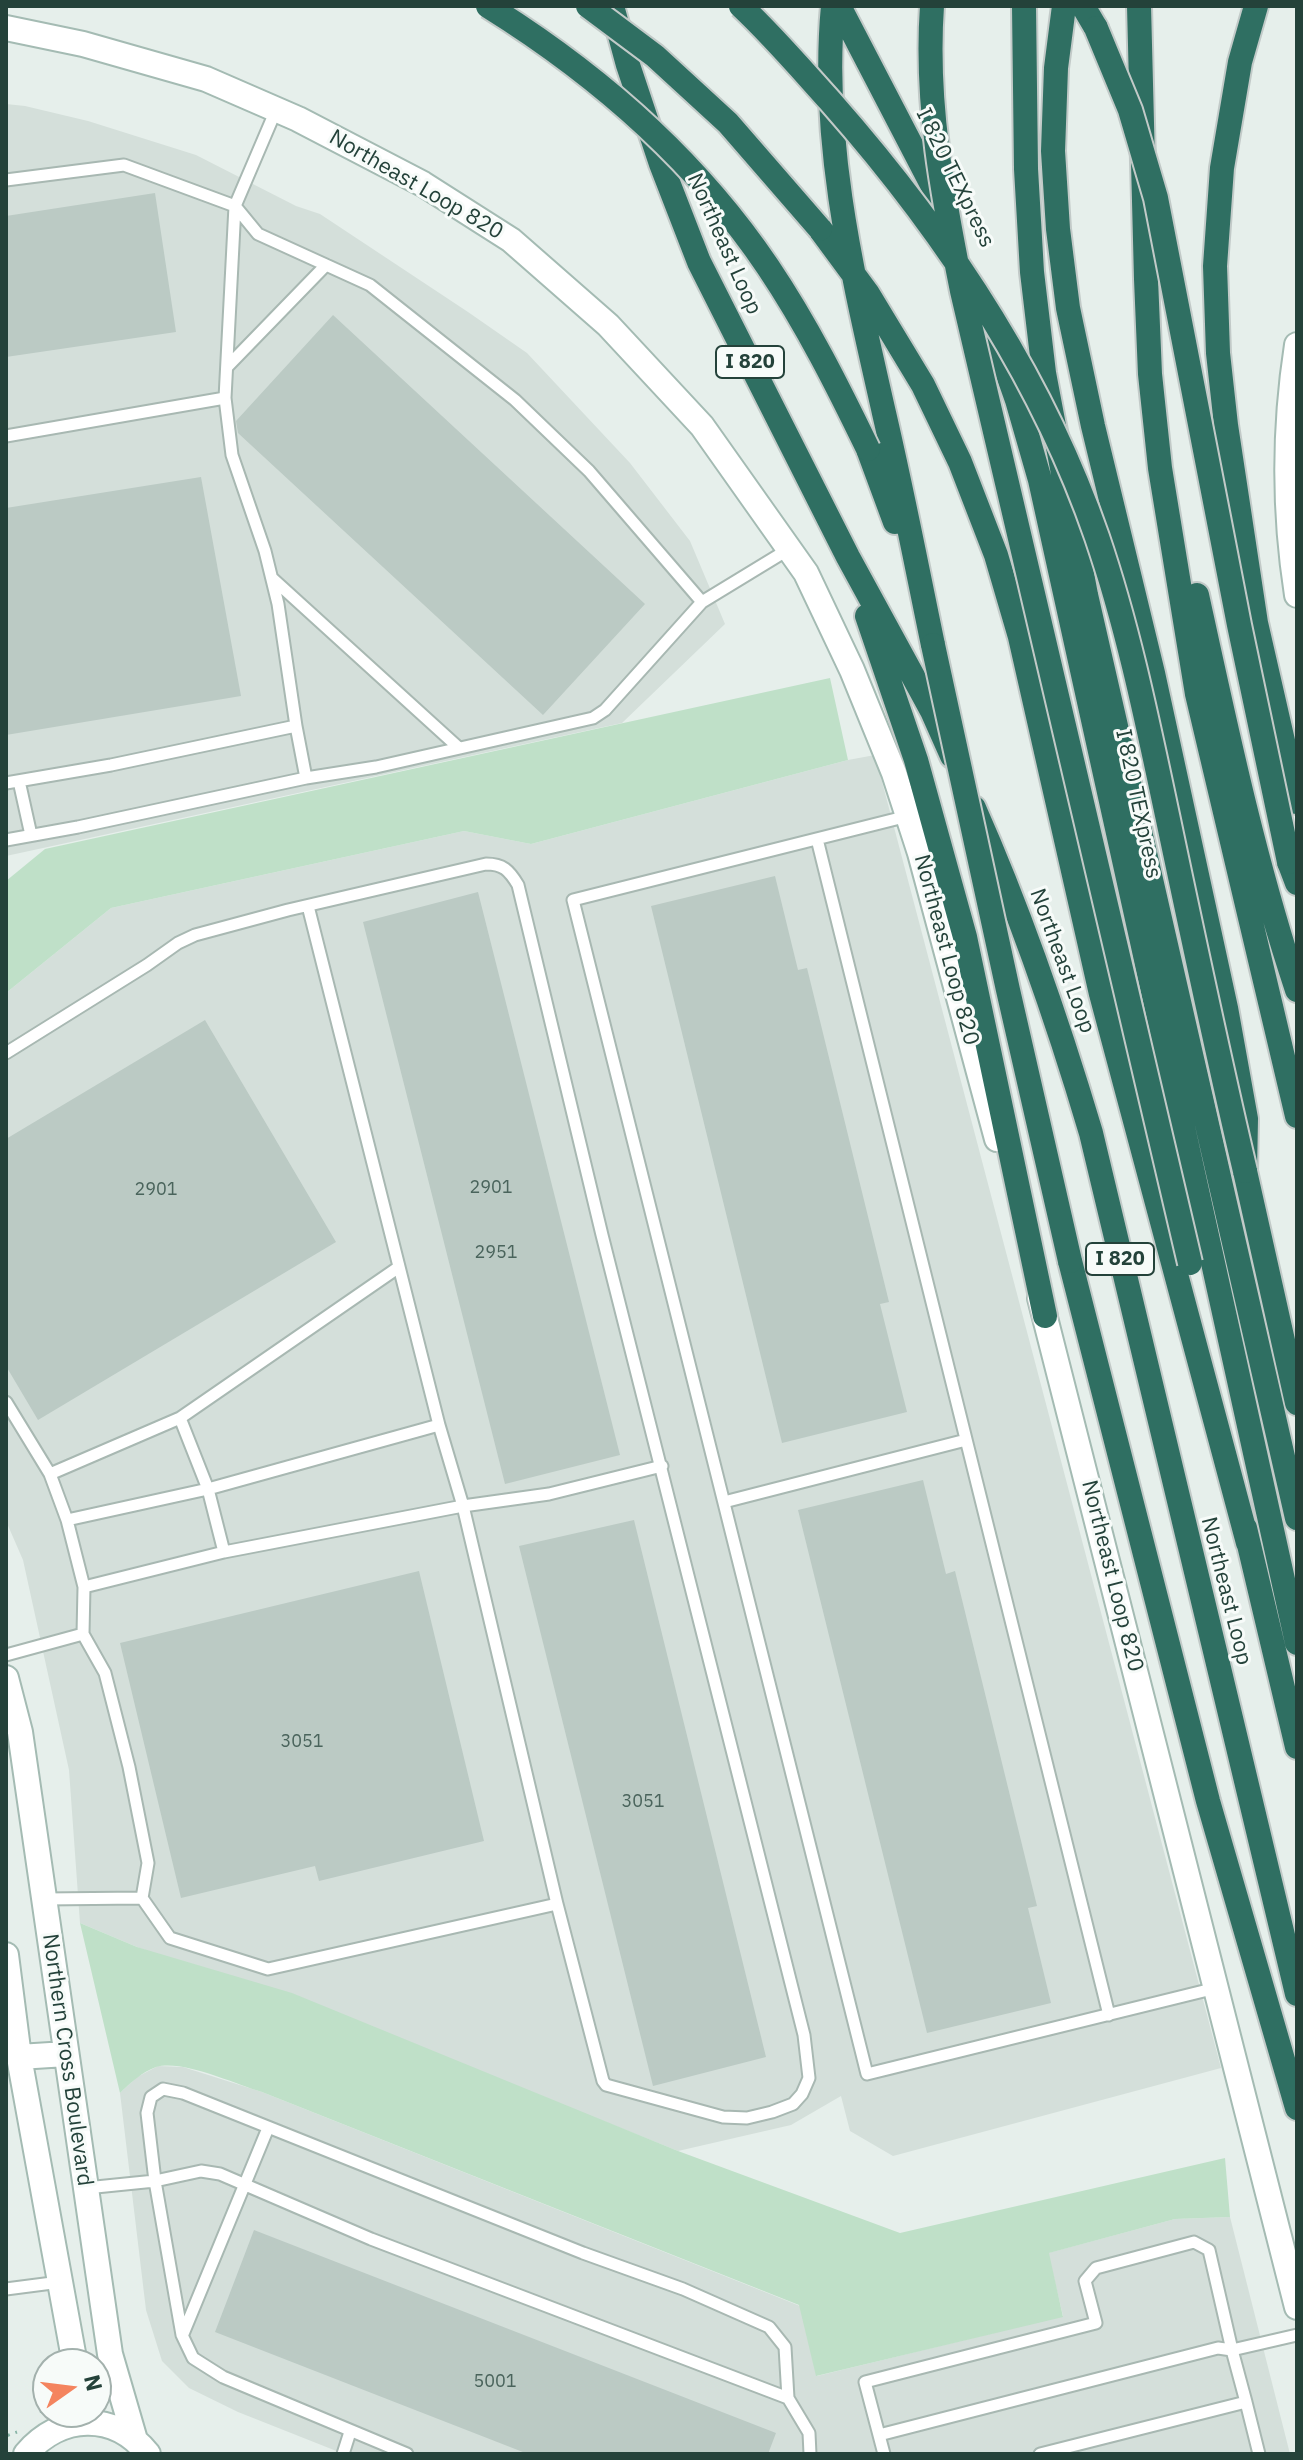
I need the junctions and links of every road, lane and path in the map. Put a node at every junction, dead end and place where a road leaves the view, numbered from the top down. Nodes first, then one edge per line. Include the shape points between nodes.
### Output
1 (488, 6) edge
2 (588, 6) edge
3 (612, 6) edge
4 (741, 6) edge
5 (836, 6) edge
6 (932, 6) edge
7 (1024, 6) edge
8 (1064, 6) edge
9 (1083, 6) edge
10 (1139, 6) edge
11 (1256, 6) edge
12 (6, 28) edge
13 (276, 109) junction
14 (6, 180) edge
15 (235, 206) junction
16 (326, 265) junction
17 (1297, 345) edge
18 (227, 367) junction
19 (225, 398) junction
20 (6, 436) edge
21 (789, 549) junction
22 (848, 557) junction
23 (1178, 567) junction
24 (272, 579) junction
25 (1297, 595) edge
26 (702, 602) junction
27 (933, 645) junction
28 (296, 726) junction
29 (459, 748) junction
30 (306, 778) junction
31 (19, 781) junction
32 (6, 783) edge
33 (1297, 802) edge
34 (908, 816) junction
35 (31, 835) junction
36 (817, 839) junction
37 (6, 840) edge
38 (1297, 883) edge
39 (308, 906) junction
40 (1297, 990) edge
41 (6, 1053) edge
42 (1297, 1116) edge
43 (1245, 1171) junction
44 (399, 1267) junction
45 (1045, 1316) junction
46 (6, 1402) edge
47 (1297, 1403) edge
48 (180, 1418) junction
49 (439, 1425) junction
50 (966, 1440) junction
51 (662, 1466) junction
52 (50, 1474) junction
53 (208, 1489) junction
54 (724, 1502) junction
55 (463, 1506) junction
56 (1297, 1518) edge
57 (67, 1520) junction
58 (1248, 1543) junction
59 (224, 1552) junction
60 (84, 1587) junction
61 (83, 1634) junction
62 (1297, 1643) edge
63 (6, 1655) edge
64 (6, 1678) edge
65 (1297, 1747) edge
66 (142, 1898) junction
67 (44, 1899) junction
68 (557, 1904) junction
69 (6, 1955) edge
70 (1216, 1988) junction
71 (1297, 1994) edge
72 (1109, 2015) junction
73 (66, 2054) junction
74 (13, 2058) edge
75 (1297, 2108) edge
76 (268, 2128) junction
77 (155, 2181) junction
78 (245, 2185) junction
79 (86, 2188) junction
80 (60, 2282) junction
81 (6, 2289) edge
82 (1297, 2307) edge
83 (182, 2335) junction
84 (1297, 2335) edge
85 (72, 2348) edge
86 (1232, 2350) junction
87 (788, 2398) junction
88 (1246, 2402) junction
89 (54, 2428) edge
90 (111, 2428) edge
91 (350, 2432) junction
92 (879, 2435) junction
93 (141, 2447) edge
94 (26, 2454) edge
95 (343, 2454) edge
96 (407, 2454) edge
97 (810, 2454) edge
98 (884, 2454) edge
99 (1040, 2454) edge
100 (1259, 2454) edge

1 - 27 highway, bridge via 575,65 635,115 701,181 767,266 820,353 868,449
2 - 58 highway, bridge via 655,56 728,123 810,217 906,355 960,462 1016,623 1101,994
3 - 22 highway, Northeast Loop / I 820 via 661,164 699,262
4 - 43 highway, bridge via 857,132 936,233 1023,375 1077,484 1133,661
5 - 27 highway, bridge via 831,75 845,240
5 - 62 highway, I 820 TEXpress via 958,235 1040,480
6 - 58 highway, bridge via 932,114 941,190 1186,1249
7 - 56 highway, I 820 TEXpress via 1026,169 1046,388 1086,595
8 - 43 highway, bridge via 1053,151 1068,308 1226,1008 1246,1119
9 - 38 highway, bridge via 1130,110 1156,198 1242,640
10 - 23 highway via 1150,374
11 - 33 highway via 1240,62 1222,168 1215,266 1218,353 1256,623
12 - 13 main road, Northeast Loop 820 via 206,79
13 - 15 lane
13 - 21 main road, Northeast Loop 820 via 423,184 511,240 608,325 702,426
14 - 15 lane via 124,165
15 - 16 lane via 258,234
15 - 18 lane
16 - 18 lane
16 - 26 lane via 370,285 515,400 589,471
17 - 25 main road via 1290,392 1287,509
18 - 19 lane
19 - 20 lane
19 - 24 lane via 232,455
21 - 26 lane
21 - 34 main road, Northeast Loop 820 via 852,670
22 - 45 highway via 916,760 965,937
22 - 71 highway, Northeast Loop / I 820 via 932,711 1003,873 1064,1042 1091,1133
23 - 40 highway via 1196,593 1243,803
23 - 42 highway via 1197,694
24 - 28 lane
24 - 29 lane
26 - 29 lane via 593,718
27 - 75 highway, bridge via 1070,1261 1208,1801
28 - 30 lane
28 - 31 lane
29 - 30 lane
30 - 35 lane
31 - 32 lane
31 - 35 lane
34 - 36 lane
34 - 45 main road, Northeast Loop 820
35 - 37 lane
36 - 50 lane
36 - 54 lane via 573,900
39 - 41 lane via 178,943
39 - 44 lane
39 - 51 lane via 486,864 500,864 511,873
43 - 47 highway
44 - 48 lane
44 - 49 lane
45 - 70 main road, Northeast Loop 820
46 - 52 lane
48 - 52 lane
48 - 53 lane
49 - 53 lane
49 - 55 lane
50 - 54 lane
50 - 72 lane
51 - 55 lane via 549,1494
51 - 68 lane via 804,2035 809,2078 802,2094 772,2112 723,2117 606,2085
52 - 57 lane
53 - 57 lane
53 - 59 lane
54 - 72 lane via 867,2074
55 - 59 lane
55 - 68 lane
57 - 60 lane
58 - 65 highway
59 - 60 lane
60 - 61 lane
61 - 63 lane
61 - 66 lane via 105,1673 129,1767 148,1863
64 - 67 main road, Northern Cross Boulevard via 20,1732
66 - 67 lane
66 - 68 lane via 170,1938 268,1969
67 - 73 main road, Northern Cross Boulevard
69 - 74 main road, Northern Cross Boulevard
70 - 72 lane
70 - 82 main road, Northeast Loop 820
73 - 74 main road
73 - 79 main road, Northern Cross Boulevard
74 - 80 main road, Northern Cross Boulevard
76 - 77 lane via 163,2089 151,2097 147,2113
76 - 78 lane
76 - 87 lane via 769,2327 785,2347
77 - 78 lane via 201,2171
77 - 79 lane
77 - 83 lane
78 - 83 lane
78 - 87 lane via 371,2239
79 - 93 main road, Northern Cross Boulevard via 110,2354
80 - 81 lane
80 - 85 main road, Northern Cross Boulevard
83 - 91 lane via 193,2358 223,2377
84 - 86 lane
86 - 88 lane
86 - 92 lane via 1218,2348
86 - 92 lane via 1209,2250 1194,2242 1096,2268 1085,2281 1096,2323 865,2382
87 - 97 lane via 809,2433
88 - 99 lane
88 - 100 lane
89 - 94 main road
90 - 93 main road
91 - 95 lane
91 - 96 lane
92 - 98 lane

